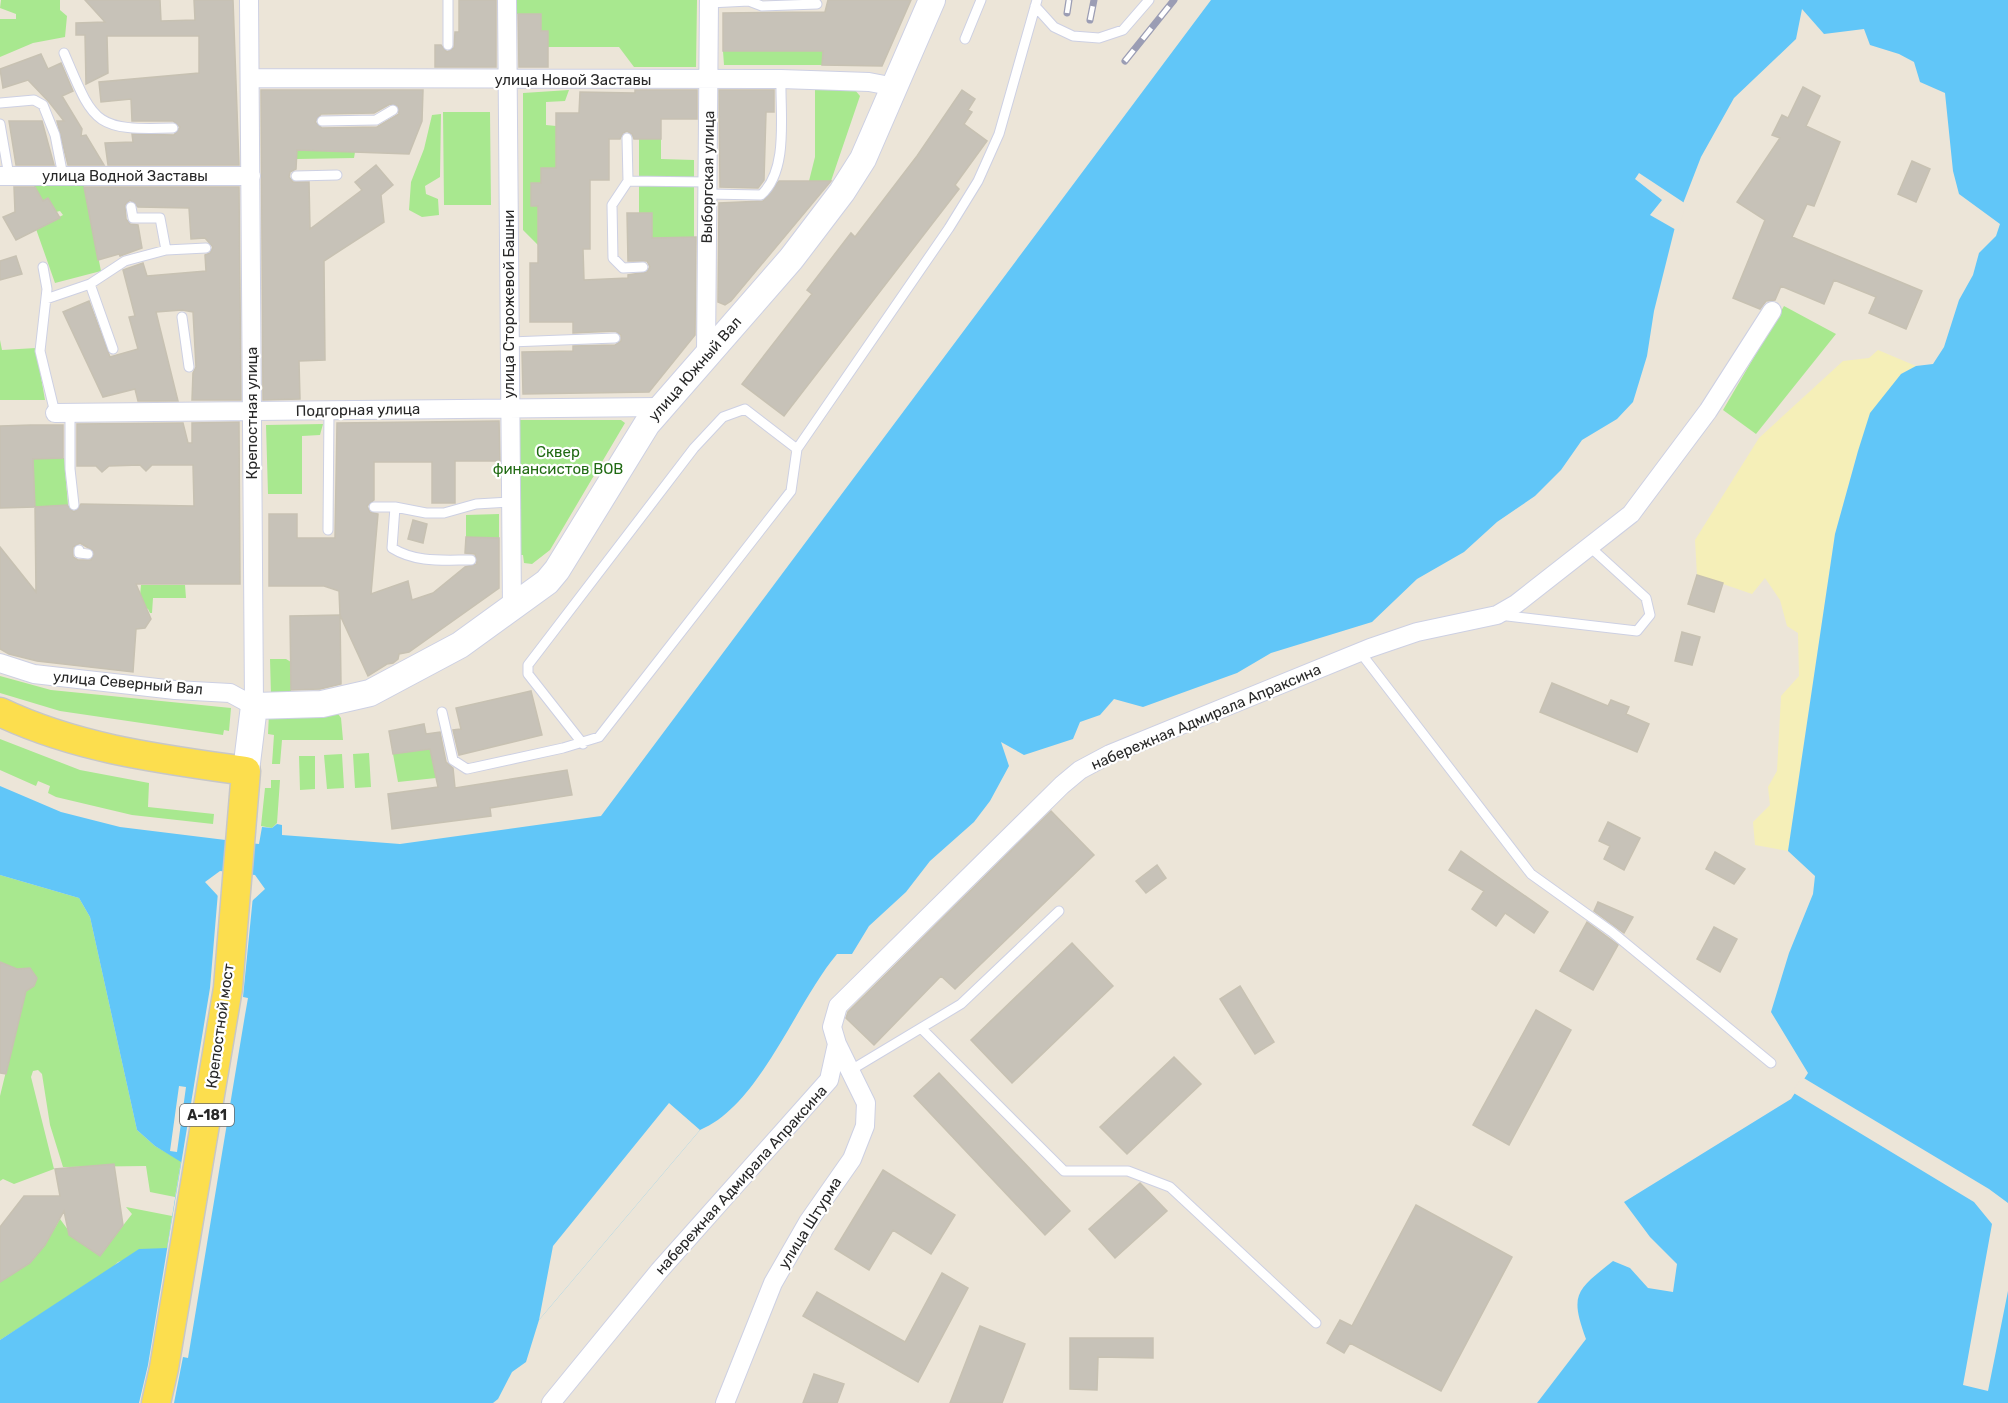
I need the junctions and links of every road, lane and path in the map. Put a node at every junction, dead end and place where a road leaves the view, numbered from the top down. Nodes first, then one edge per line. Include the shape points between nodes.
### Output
1 (249, 0) edge
2 (447, 0) edge
3 (507, 0) edge
4 (932, 0) edge
5 (981, 0) edge
6 (1149, 0) edge
7 (710, 2) edge
8 (1036, 3) edge
9 (817, 4) dead end
10 (965, 39) dead end
11 (448, 45) dead end
12 (64, 53) dead end
13 (255, 78) junction
14 (708, 79) junction
15 (781, 79) junction
16 (507, 80) junction
17 (896, 87) junction
18 (0, 103) edge
19 (393, 110) dead end
20 (322, 121) dead end
21 (0, 124) edge
22 (173, 128) dead end
23 (627, 138) dead end
24 (4, 176) edge
25 (63, 176) junction
26 (257, 176) junction
27 (296, 176) dead end
28 (337, 176) dead end
29 (627, 182) junction
30 (708, 188) junction
31 (131, 207) dead end
32 (206, 248) dead end
33 (166, 250) junction
34 (44, 267) dead end
35 (643, 267) dead end
36 (90, 284) junction
37 (46, 299) junction
38 (1772, 310) dead end
39 (182, 317) dead end
40 (615, 338) dead end
41 (510, 342) junction
42 (113, 349) dead end
43 (706, 354) junction
44 (189, 367) dead end
45 (660, 407) junction
46 (510, 408) junction
47 (329, 410) junction
48 (252, 411) junction
49 (63, 414) junction
50 (797, 449) junction
51 (510, 502) junction
52 (74, 505) dead end
53 (374, 507) dead end
54 (395, 507) junction
55 (328, 530) dead end
56 (1590, 548) junction
57 (471, 560) dead end
58 (512, 608) junction
59 (1497, 615) junction
60 (1360, 652) junction
61 (0, 663) edge
62 (254, 706) junction
63 (0, 712) edge
64 (442, 712) dead end
65 (583, 744) junction
66 (246, 771) junction
67 (242, 824) joint
68 (1059, 911) dead end
69 (921, 1028) junction
70 (837, 1044) junction
71 (1771, 1063) dead end
72 (851, 1070) junction
73 (1316, 1323) dead end
74 (156, 1403) edge
75 (551, 1403) edge
76 (725, 1403) edge

1 - 13 street, Крепостная улица
2 - 11 lane
3 - 16 street, улица Сторожевой Башни
4 - 17 street, улица Южный Вал
5 - 10 lane
6 - 8 lane via 1124,30 1099,38 1073,36 1054,27
7 - 9 lane via 749,1 762,6
7 - 14 street, Выборгская улица
8 - 50 lane via 999,134 978,181
12 - 22 lane via 90,110 107,124 136,133
13 - 16 street, улица Новой Заставы via 394,83 448,73
13 - 26 street, Крепостная улица
14 - 15 street, улица Новой Заставы
14 - 16 street, улица Новой Заставы
14 - 30 street, Выборгская улица
15 - 17 street, улица Новой Заставы via 869,82
15 - 30 lane via 779,157 770,186 760,195
16 - 41 street, улица Сторожевой Башни
17 - 43 street, улица Южный Вал via 863,159 822,221
18 - 25 lane via 34,100 43,105 55,135
19 - 20 lane via 376,120
21 - 24 lane
23 - 29 lane
24 - 25 street, улица Водной Заставы
25 - 26 street, улица Водной Заставы
26 - 48 street, Крепостная улица
27 - 28 lane
29 - 30 lane
29 - 35 lane via 612,205 613,258 623,268
30 - 43 street, Выборгская улица
31 - 33 lane via 133,218 160,218
32 - 33 lane
33 - 36 lane via 125,261
34 - 37 lane
36 - 37 lane
36 - 42 lane
37 - 49 lane via 40,351
38 - 56 street, набережная Адмирала Апраксина via 1708,411 1631,514
39 - 44 lane
40 - 41 lane
41 - 46 street, улица Сторожевой Башни
43 - 45 street, улица Южный Вал
45 - 46 street, Подгорная улица
45 - 58 street, улица Южный Вал via 557,570
46 - 47 street, Подгорная улица
46 - 51 street, улица Сторожевой Башни
47 - 48 street, Подгорная улица
47 - 55 lane via 332,507
48 - 49 street, Подгорная улица via 191,406
48 - 62 street, Крепостная улица
49 - 52 lane
50 - 65 lane via 791,491 638,690 599,737
50 - 65 lane via 745,409 723,417 694,448 528,664 528,674
51 - 54 lane via 476,504 444,513
51 - 58 street, улица Сторожевой Башни via 506,560
53 - 54 lane
54 - 57 lane via 392,548 426,560
56 - 59 street, набережная Адмирала Апраксина
56 - 59 lane via 1646,598 1650,615 1637,631
58 - 62 street, улица Южный Вал via 460,645 359,698 322,705
59 - 60 street, набережная Адмирала Апраксина via 1417,632
60 - 70 street, набережная Адмирала Апраксина via 1110,754 1080,770 838,1006 832,1027
60 - 71 lane via 1532,874 1612,932
61 - 62 street, улица Северный Вал via 34,674 230,693
62 - 66 street, Крепостная улица
63 - 66 main road via 82,743
64 - 65 lane via 453,760 467,769
66 - 67 main road, Крепостная улица / А-181
67 - 74 main road, Крепостной мост / А-181 via 228,988
68 - 69 lane via 961,1004
69 - 72 lane
69 - 73 lane via 1064,1171 1128,1171 1170,1186
70 - 72 street, улица Штурма
70 - 75 street, набережная Адмирала Апраксина via 829,1080 659,1271
72 - 76 street, улица Штурма via 866,1103 865,1126 852,1159 808,1222 773,1283

